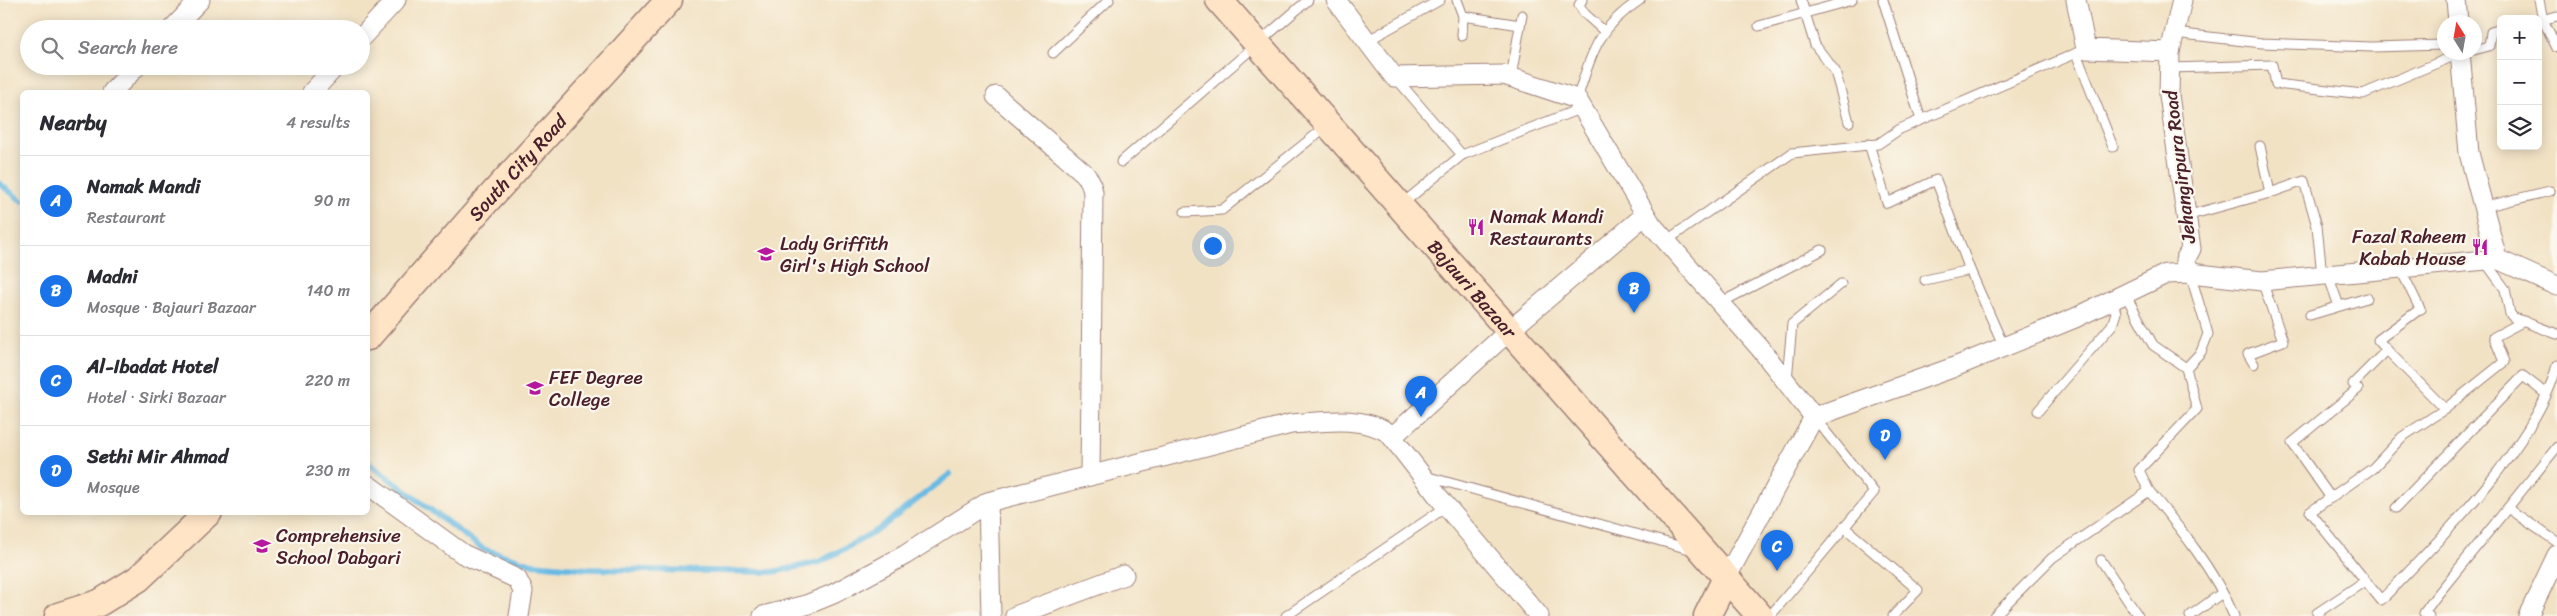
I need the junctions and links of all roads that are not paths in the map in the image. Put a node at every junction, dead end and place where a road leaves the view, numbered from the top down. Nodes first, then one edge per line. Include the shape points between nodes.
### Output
1 (200, 0) edge
2 (396, 0) edge
3 (669, 0) edge
4 (1109, 0) edge
5 (1219, 0) edge
6 (1308, 0) edge
7 (1336, 0) edge
8 (1440, 0) edge
9 (1457, 0) edge
10 (1582, 0) edge
11 (1640, 0) edge
12 (1802, 0) edge
13 (1852, 0) edge
14 (1883, 0) edge
15 (2076, 0) edge
16 (2182, 0) edge
17 (2456, 0) edge
18 (2539, 0) edge
19 (1806, 13) junction
20 (1522, 15) dead end
21 (2457, 15) edge
22 (2540, 15) edge
23 (1462, 16) junction
24 (2557, 16) edge
25 (181, 20) edge
26 (2542, 20) edge
27 (2542, 24) edge
28 (1520, 25) junction
29 (1759, 26) dead end
30 (370, 28) edge
31 (1604, 31) junction
32 (2497, 31) edge
33 (2174, 33) junction
34 (1462, 36) dead end
35 (1367, 41) junction
36 (1257, 43) junction
37 (2482, 47) edge
38 (2557, 48) edge
39 (2437, 50) edge
40 (2081, 51) junction
41 (1053, 53) dead end
42 (2170, 60) junction
43 (2440, 60) edge
44 (2462, 60) edge
45 (128, 75) edge
46 (328, 75) edge
47 (1394, 77) junction
48 (1511, 77) junction
49 (114, 90) edge
50 (314, 90) edge
51 (996, 96) dead end
52 (1580, 104) junction
53 (1921, 120) junction
54 (1849, 122) dead end
55 (1328, 125) junction
56 (1869, 144) junction
57 (2260, 146) dead end
58 (2113, 147) dead end
59 (1462, 155) junction
60 (1121, 162) dead end
61 (2550, 191) dead end
62 (2270, 193) junction
63 (1399, 206) junction
64 (2483, 207) junction
65 (1185, 212) dead end
66 (1645, 215) junction
67 (2186, 216) junction
68 (1666, 241) junction
69 (1822, 250) dead end
70 (2490, 259) junction
71 (2400, 268) junction
72 (1970, 270) junction
73 (2190, 273) junction
74 (2325, 275) junction
75 (1926, 280) dead end
76 (2262, 281) junction
77 (1841, 284) dead end
78 (2557, 286) edge
79 (2119, 297) junction
80 (2367, 298) dead end
81 (1720, 303) junction
82 (2339, 306) junction
83 (2310, 315) dead end
84 (2524, 321) junction
85 (1509, 330) junction
86 (2557, 334) edge
87 (370, 335) edge
88 (2004, 347) junction
89 (2387, 350) junction
90 (2254, 364) dead end
91 (2557, 365) edge
92 (2186, 368) junction
93 (1787, 382) junction
94 (2546, 394) junction
95 (2445, 409) junction
96 (2038, 411) dead end
97 (1814, 417) junction
98 (1392, 437) junction
99 (2557, 447) edge
100 (1420, 475) junction
101 (1090, 476) junction
102 (370, 486) edge
103 (2149, 491) junction
104 (2331, 498) junction
105 (988, 502) junction
106 (1446, 507) junction
107 (2396, 508) dead end
108 (2509, 509) junction
109 (206, 515) edge
110 (1844, 527) junction
111 (2557, 542) edge
112 (1704, 553) junction
113 (2557, 555) edge
114 (2100, 560) dead end
115 (1124, 575) dead end
116 (1726, 578) junction
117 (2366, 581) junction
118 (2222, 593) junction
119 (105, 610) edge
120 (2317, 613) dead end
121 (988, 614) edge
122 (1537, 615) edge
123 (2425, 615) edge
124 (58, 616) edge
125 (518, 616) edge
126 (763, 616) edge
127 (1016, 616) edge
128 (1286, 616) edge
129 (1707, 616) edge
130 (1760, 616) edge
131 (1770, 616) edge
132 (1893, 616) edge
133 (1994, 616) edge
134 (2138, 616) edge
135 (2190, 616) edge
136 (2234, 616) edge
137 (2528, 616) edge

1 - 25 street
2 - 30 street
3 - 87 main road, South City Road
4 - 41 lane
5 - 36 main road, Bajauri Bazaar
6 - 36 lane
7 - 35 street
8 - 35 lane
9 - 23 lane
10 - 31 lane via 1579,5 1585,14
11 - 31 lane
12 - 19 lane
13 - 19 lane
14 - 53 lane
15 - 40 street
16 - 33 street, Jehangirpura Road
17 - 21 street
18 - 22 lane
19 - 29 lane
19 - 54 lane via 1815,45 1836,71
20 - 28 lane
23 - 28 lane
23 - 34 lane
24 - 26 lane
27 - 38 lane
28 - 48 lane
31 - 52 lane via 1593,49
32 - 37 lane via 2491,32 2489,46
33 - 39 lane via 2262,43
33 - 42 street, Jehangirpura Road
35 - 47 street
36 - 55 main road, Bajauri Bazaar
36 - 60 lane
40 - 42 street
40 - 53 lane
40 - 58 lane
42 - 43 lane via 2272,65 2276,84 2363,94
42 - 67 street, Jehangirpura Road via 2169,95
44 - 64 street via 2469,153
45 - 49 street
46 - 50 street
47 - 48 street
47 - 59 lane
48 - 52 street
51 - 101 street via 1084,173 1092,187
52 - 59 lane
52 - 66 street
53 - 56 lane via 1878,144
55 - 63 main road, Bajauri Bazaar
55 - 65 lane via 1222,210
56 - 68 lane via 1792,153
56 - 72 lane via 1887,203 1936,180
57 - 62 lane
59 - 63 lane
61 - 64 lane
62 - 67 lane
62 - 74 lane via 2304,181 2317,226
63 - 85 main road, Bajauri Bazaar
64 - 70 street
66 - 68 street
66 - 85 street
67 - 73 street, Jehangirpura Road via 2191,249 2185,260
68 - 81 street
69 - 81 lane
70 - 71 street
70 - 78 street
70 - 84 lane via 2505,289 2510,314
71 - 74 street
71 - 89 lane via 2420,309 2378,340
72 - 75 lane
72 - 88 lane
73 - 76 street
73 - 79 street via 2166,274
73 - 92 lane via 2208,334 2201,352
74 - 76 street
74 - 82 lane
76 - 90 lane via 2283,341 2248,354
77 - 93 lane via 1792,324
79 - 88 street
79 - 92 lane via 2153,345
79 - 96 lane via 2112,325
80 - 82 lane
81 - 93 street
82 - 83 lane
84 - 86 lane
84 - 95 lane via 2494,337 2504,362
85 - 98 street
85 - 112 main road, Bajauri Bazaar
88 - 97 street
89 - 95 lane
89 - 104 lane via 2353,384 2358,389 2292,443
91 - 94 lane
92 - 103 lane via 2197,409 2139,470
93 - 97 street
94 - 107 lane via 2523,376
94 - 117 lane via 2540,411 2509,456 2421,559 2381,600
95 - 104 lane via 2402,437 2373,468
97 - 110 lane via 1874,492
97 - 116 street
98 - 100 street
98 - 101 street via 1380,428 1357,422 1291,424
99 - 108 lane
100 - 106 street
100 - 112 lane
101 - 105 street
102 - 125 street via 464,554 517,579 523,591
103 - 118 lane via 2187,536
103 - 133 lane via 2052,558
104 - 117 lane via 2310,512
105 - 121 street
105 - 126 street via 905,555 833,594
106 - 122 street
106 - 128 lane
108 - 111 lane
108 - 123 lane
109 - 119 main road
110 - 131 lane
110 - 132 lane via 1918,590
112 - 116 main road, Bajauri Bazaar
113 - 137 street
114 - 134 lane
115 - 127 street
116 - 129 main road
116 - 130 main road, Bajauri Bazaar
117 - 120 lane
118 - 135 lane
118 - 136 lane
119 - 124 main road

